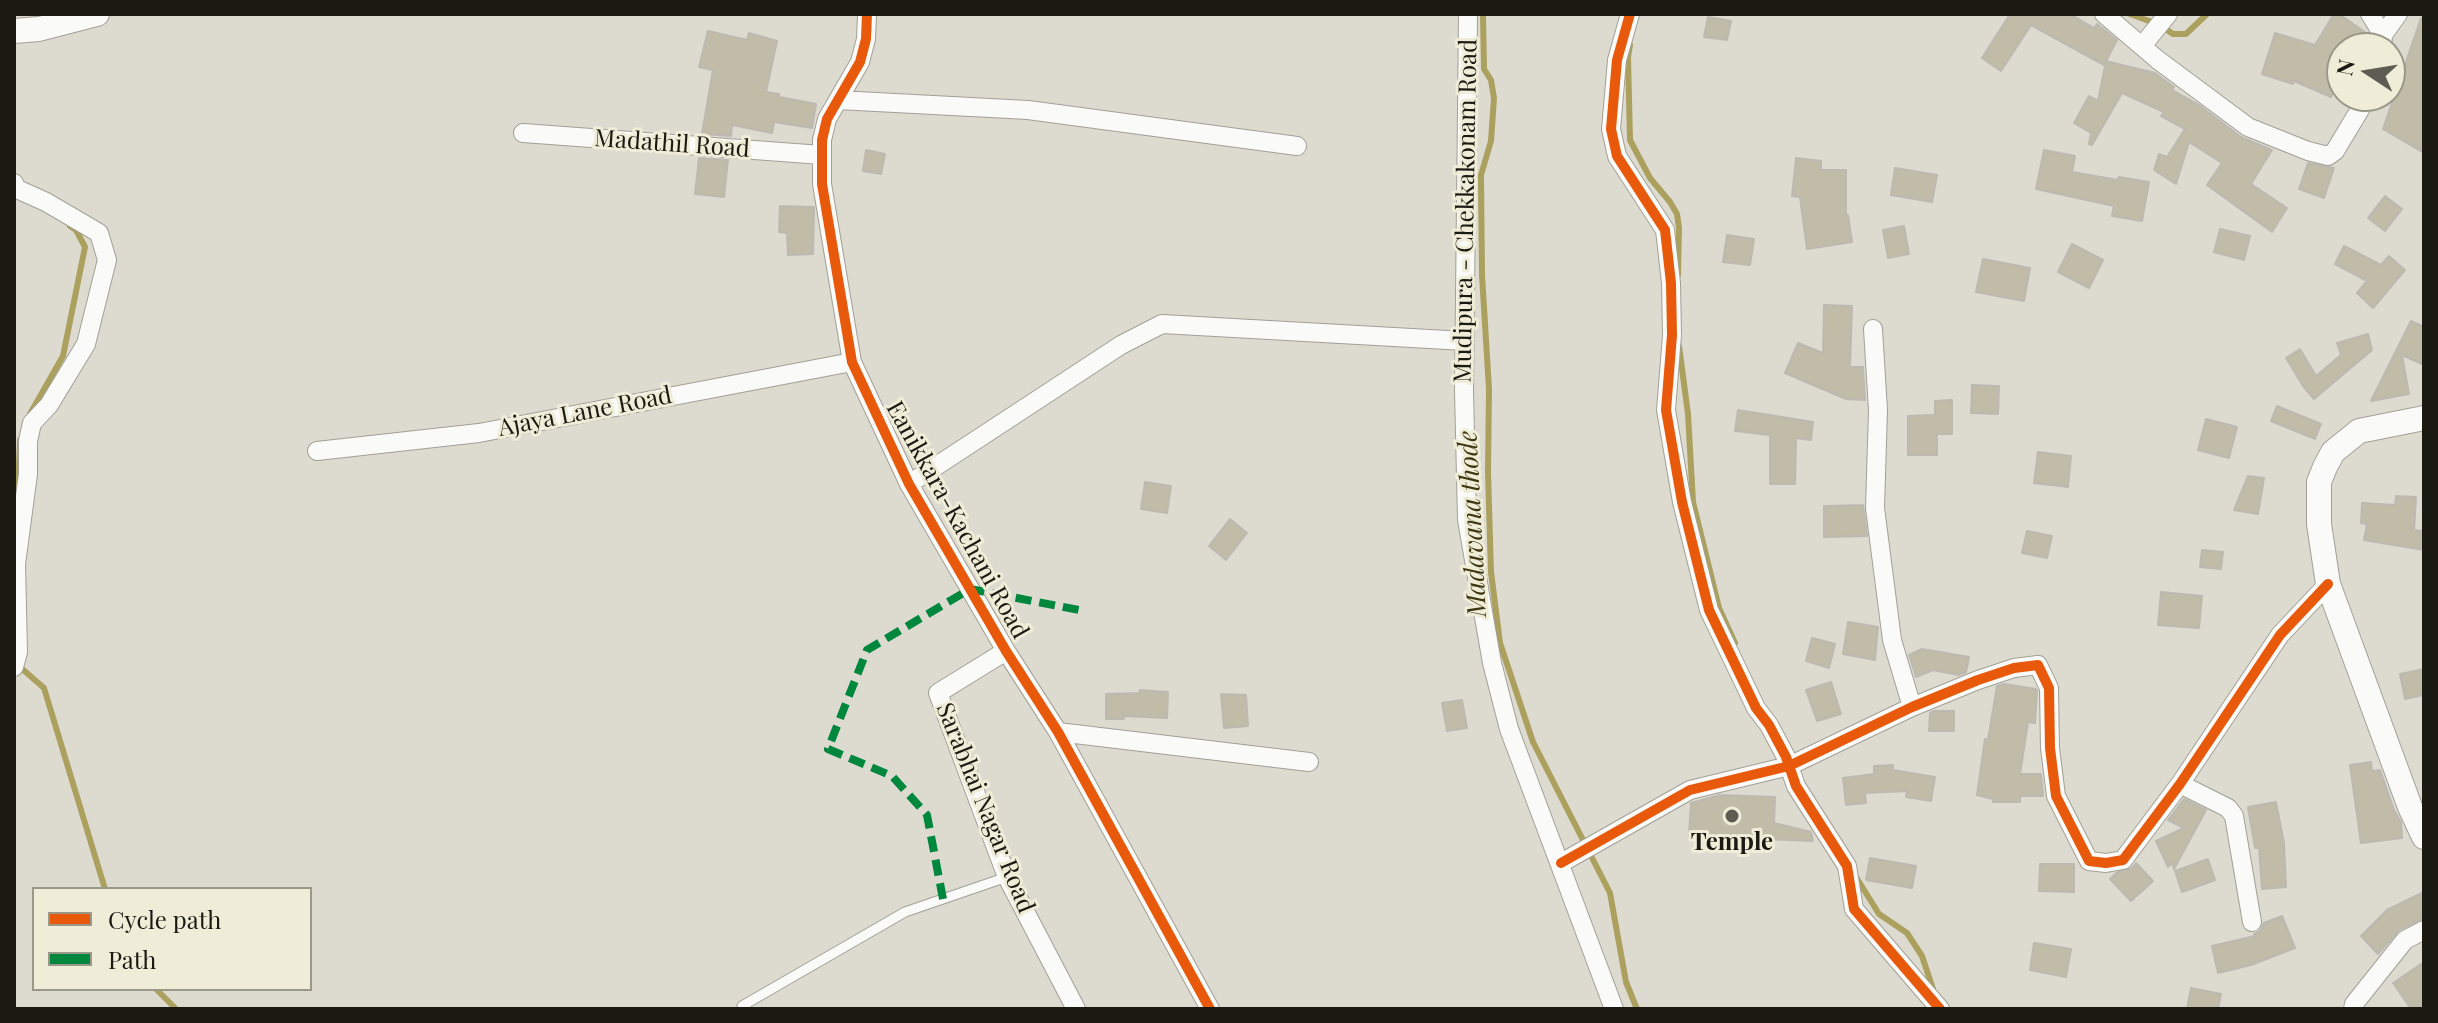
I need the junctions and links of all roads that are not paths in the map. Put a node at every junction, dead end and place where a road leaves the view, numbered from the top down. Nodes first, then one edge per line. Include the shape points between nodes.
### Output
1 (97, 14) edge
2 (867, 14) edge
3 (1468, 14) edge
4 (1630, 14) edge
5 (2104, 14) edge
6 (2168, 14) edge
7 (2398, 14) edge
8 (14, 31) edge
9 (2388, 32) edge
10 (2142, 46) junction
11 (838, 100) junction
12 (2358, 112) edge
13 (523, 133) dead end
14 (1297, 146) dead end
15 (822, 155) junction
16 (14, 183) edge
17 (1873, 329) dead end
18 (1465, 341) junction
19 (852, 362) junction
20 (2424, 418) edge
21 (317, 451) dead end
22 (909, 484) junction
23 (2328, 584) junction
24 (1006, 651) junction
25 (14, 667) edge
26 (1912, 707) junction
27 (1058, 732) junction
28 (1309, 762) dead end
29 (1789, 766) junction
30 (2180, 784) junction
31 (2424, 837) edge
32 (1561, 863) junction
33 (1007, 877) junction
34 (2252, 922) dead end
35 (2424, 930) edge
36 (742, 1006) dead end
37 (1076, 1009) edge
38 (1210, 1009) edge
39 (1614, 1009) edge
40 (1940, 1009) edge
41 (2353, 1009) edge

1 - 8 main road
2 - 11 street, Eanikkara-Kachani Road via 860,62
3 - 18 street, Mudipura - Chekkakonam Road
4 - 29 street via 1617,60 1611,129 1617,156 1665,230 1672,335 1666,410 1690,541 1709,610
5 - 10 street
6 - 10 street
7 - 9 street
10 - 12 street via 2248,127 2318,154 2335,151
11 - 14 street via 1028,110
11 - 15 street, Eanikkara-Kachani Road via 827,119
13 - 15 street, Madathil Road
15 - 19 street, Eanikkara-Kachani Road via 822,184
16 - 25 street via 99,233 107,260 86,344 32,423 16,564
17 - 26 street via 1878,410 1875,508 1892,640
18 - 22 street via 1162,324 1121,345
18 - 32 street, Mudipura - Chekkakonam Road via 1467,520 1492,663 1509,729
19 - 21 street, Ajaya Lane Road via 479,433
19 - 22 street, Eanikkara-Kachani Road
20 - 23 main road via 2359,431 2333,452 2319,482
22 - 24 street, Eanikkara-Kachani Road
23 - 30 street via 2280,635
23 - 31 main road
24 - 27 street, Eanikkara-Kachani Road
24 - 33 street, Sarabhai Nagar Road via 938,693
26 - 29 street
26 - 30 street via 2014,668 2038,665 2049,688 2056,796 2089,861 2123,860
27 - 28 street
27 - 38 street, Eanikkara-Kachani Road
29 - 32 street via 1690,790
29 - 40 street via 1847,866 1854,909
30 - 34 street via 2234,816
32 - 39 street, Mudipura - Chekkakonam Road
33 - 36 lane via 905,912
33 - 37 street, Sarabhai Nagar Road
35 - 41 street via 2405,940

